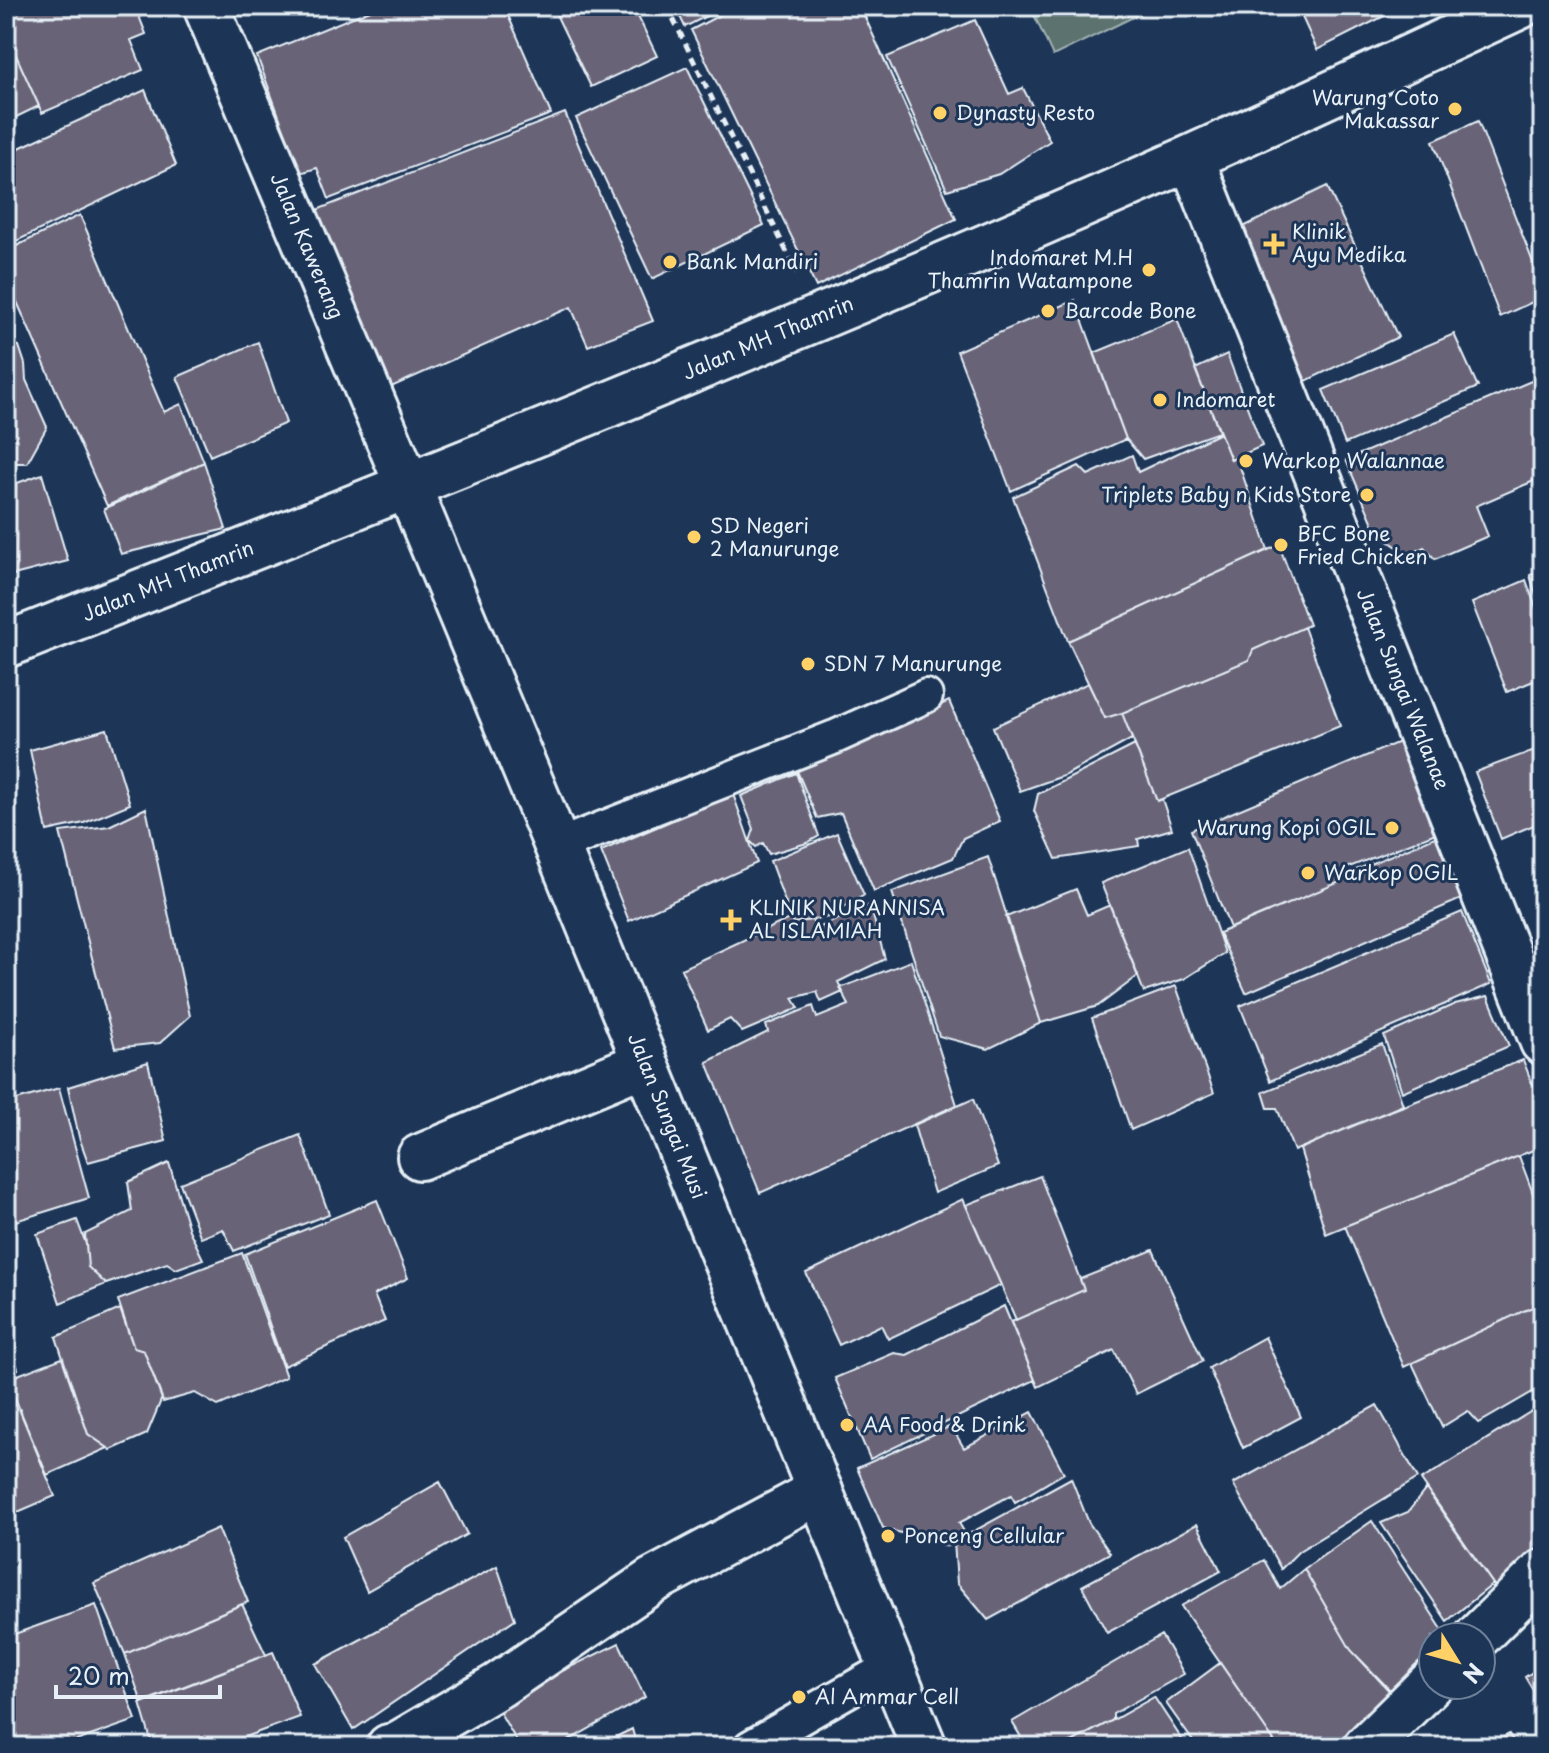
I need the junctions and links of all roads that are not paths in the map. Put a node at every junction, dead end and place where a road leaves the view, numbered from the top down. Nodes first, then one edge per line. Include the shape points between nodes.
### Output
1 (206, 6) edge
2 (1520, 6) edge
3 (1191, 158) junction
4 (408, 486) junction
5 (6, 645) edge
6 (926, 696) dead end
7 (557, 846) junction
8 (1543, 1042) edge
9 (645, 1063) junction
10 (420, 1157) dead end
11 (820, 1491) junction
12 (1543, 1572) edge
13 (1493, 1621) edge
14 (891, 1666) junction
15 (1417, 1697) edge
16 (389, 1747) edge
17 (750, 1747) edge
18 (924, 1747) edge
19 (1366, 1747) edge

1 - 4 street, Jalan Kawerang
2 - 3 street, Jalan MH Thamrin
3 - 4 street, Jalan MH Thamrin
3 - 8 street, Jalan Sungai Walanae
4 - 5 street, Jalan MH Thamrin
4 - 7 street, Jalan Sungai Musi
6 - 7 lane
7 - 9 street, Jalan Sungai Musi
9 - 10 street
9 - 11 street, Jalan Sungai Musi
11 - 14 street, Jalan Sungai Musi
11 - 16 street via 652,1581 499,1685
12 - 13 street
14 - 17 lane
14 - 18 street, Jalan Sungai Musi
15 - 19 street

